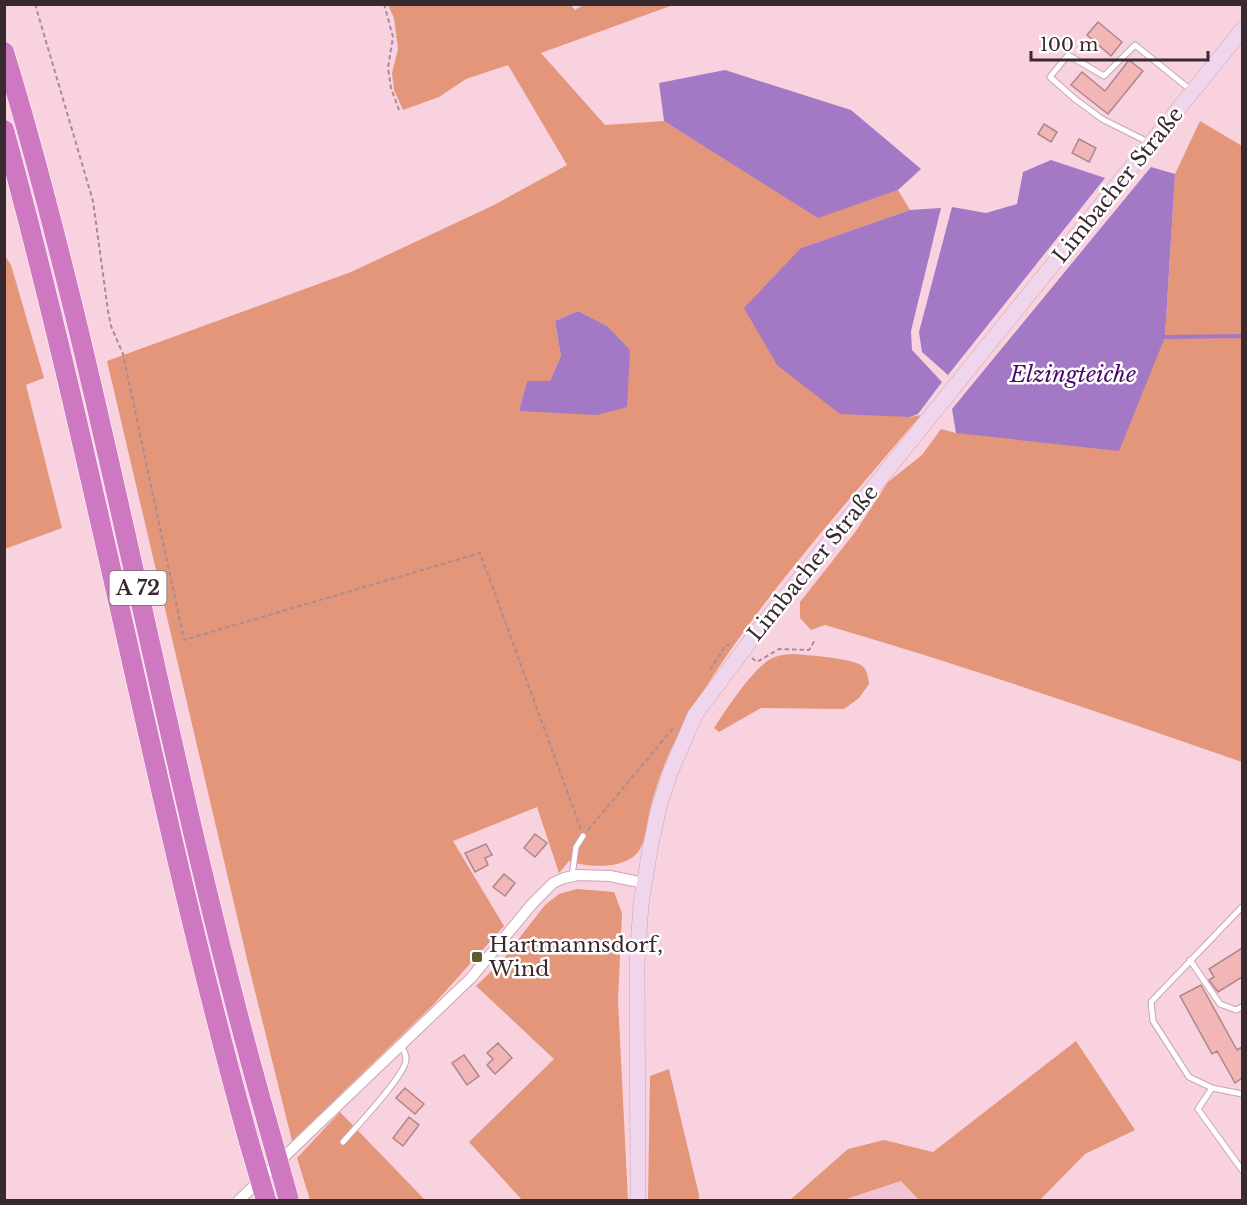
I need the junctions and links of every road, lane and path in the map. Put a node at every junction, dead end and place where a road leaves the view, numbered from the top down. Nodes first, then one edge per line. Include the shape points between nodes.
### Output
1 (35, 4) edge
2 (384, 4) edge
3 (1242, 30) edge
4 (4, 52) edge
5 (1193, 92) junction
6 (399, 110) dead end
7 (4, 130) edge
8 (1152, 144) junction
9 (815, 640) dead end
10 (742, 652) junction
11 (708, 675) dead end
12 (679, 720) dead end
13 (583, 836) junction
14 (572, 876) junction
15 (644, 883) junction
16 (1242, 907) edge
17 (1190, 960) junction
18 (1242, 1007) edge
19 (401, 1046) junction
20 (1212, 1088) junction
21 (1242, 1094) edge
22 (344, 1142) dead end
23 (1242, 1170) edge
24 (288, 1199) edge
25 (239, 1200) edge
26 (266, 1200) edge
27 (638, 1200) edge

1 - 13 path via 93,201 111,326 123,354 184,640 480,553
2 - 6 path via 393,37 388,68
3 - 5 main road, Limbacher Straße
4 - 24 highway, A 72, bridge via 72,304 185,800
5 - 8 main road, Limbacher Straße
5 - 8 lane via 1135,45 1104,76 1068,55 1050,77 1102,118
7 - 26 highway, A 72, bridge via 81,436 224,1051
8 - 10 main road, Limbacher Straße
9 - 10 path via 809,650 779,649 757,662
10 - 11 path via 726,645
10 - 15 main road, Limbacher Straße via 695,715 670,773
12 - 13 path
13 - 14 lane via 576,847
14 - 15 street via 610,876
14 - 19 street via 554,884 532,904 471,978
15 - 27 main road, Limbacher Straße via 637,963
16 - 17 lane
17 - 18 lane via 1220,1004 1236,1011
17 - 20 lane via 1151,1002 1153,1021 1189,1077
19 - 22 lane via 406,1059 404,1067
19 - 25 street
20 - 21 lane
20 - 23 lane via 1198,1109

